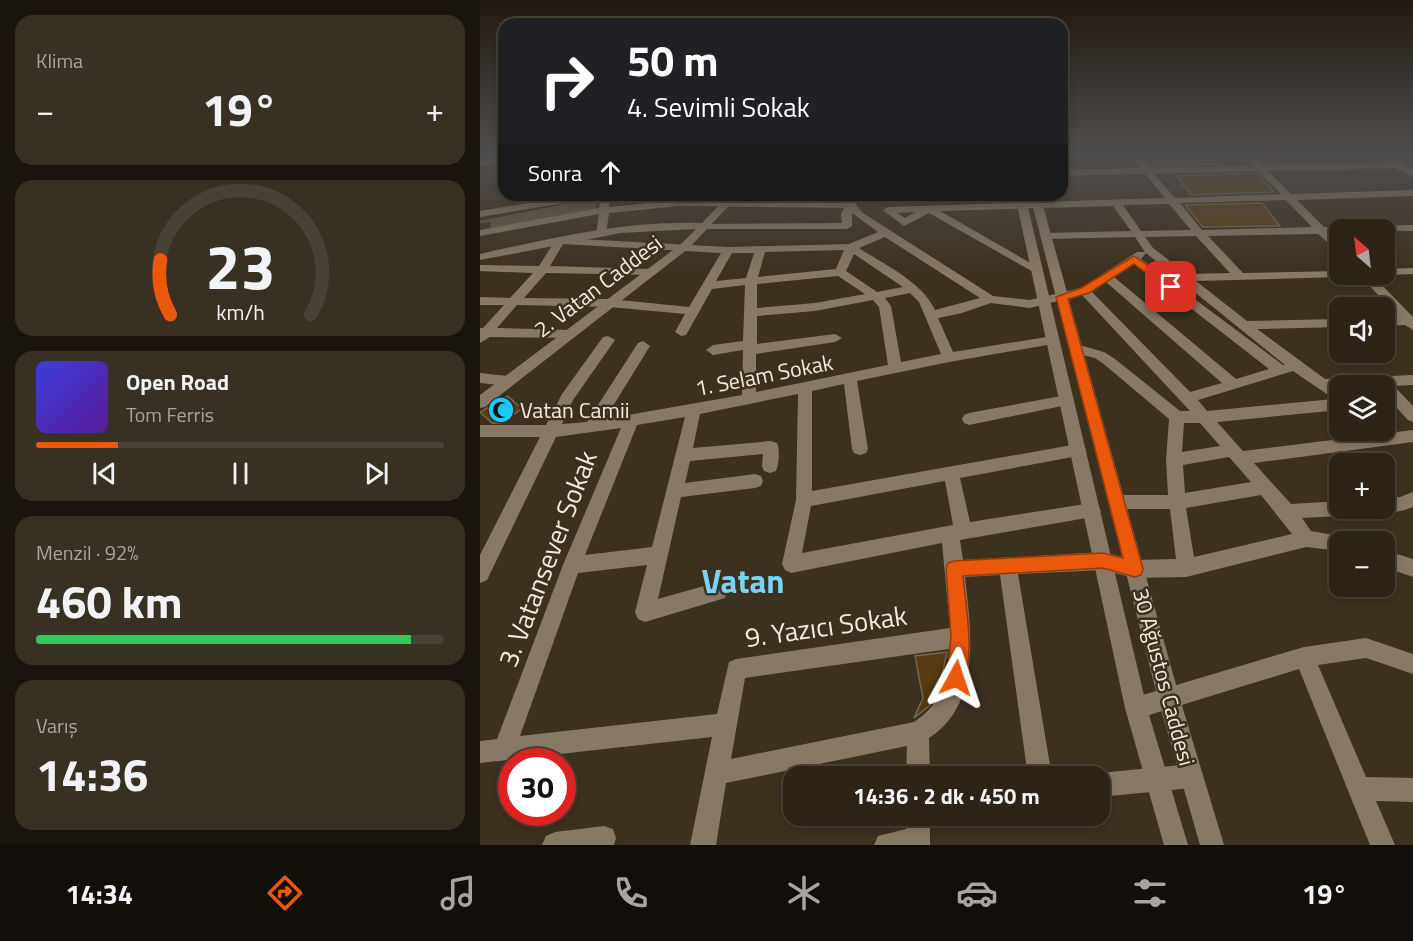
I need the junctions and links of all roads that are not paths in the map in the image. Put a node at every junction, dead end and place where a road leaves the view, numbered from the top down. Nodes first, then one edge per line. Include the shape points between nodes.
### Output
1 (1168, 194) edge
2 (1286, 194) edge
3 (1395, 194) edge
4 (1288, 197) junction
5 (527, 201) edge
6 (559, 201) edge
7 (605, 201) edge
8 (704, 201) edge
9 (728, 201) edge
10 (852, 201) edge
11 (853, 201) edge
12 (1018, 201) edge
13 (1029, 201) edge
14 (1029, 201) edge
15 (1051, 201) edge
16 (1174, 201) junction
17 (679, 203) joint
18 (1117, 204) junction
19 (929, 209) junction
20 (604, 210) junction
21 (480, 214) edge
22 (898, 219) junction
23 (704, 226) junction
24 (755, 226) junction
25 (1413, 228) edge
26 (1395, 229) edge
27 (881, 230) junction
28 (1319, 230) junction
29 (1329, 230) edge
30 (480, 232) edge
31 (1136, 233) junction
32 (1198, 233) junction
33 (601, 234) junction
34 (1045, 236) junction
35 (1329, 240) edge
36 (560, 241) junction
37 (685, 246) junction
38 (851, 247) junction
39 (755, 249) junction
40 (728, 250) junction
41 (1149, 250) junction
42 (480, 257) edge
43 (1134, 259) junction
44 (480, 268) edge
45 (543, 269) junction
46 (1037, 271) junction
47 (1413, 271) edge
48 (652, 272) junction
49 (840, 272) junction
50 (1395, 272) edge
51 (1329, 274) edge
52 (1106, 276) junction
53 (1240, 277) junction
54 (1184, 278) junction
55 (751, 281) junction
56 (1375, 285) edge
57 (706, 286) junction
58 (913, 289) junction
59 (1085, 291) junction
60 (877, 297) junction
61 (1062, 297) junction
62 (990, 299) junction
63 (480, 301) edge
64 (516, 301) junction
65 (610, 303) junction
66 (1037, 303) junction
67 (692, 310) junction
68 (751, 313) junction
69 (931, 315) junction
70 (1395, 322) edge
71 (1329, 323) edge
72 (1412, 323) edge
73 (1244, 325) junction
74 (681, 332) dead end
75 (568, 334) junction
76 (482, 335) edge
77 (835, 338) dead end
78 (608, 340) dead end
79 (1053, 340) junction
80 (643, 346) dead end
81 (749, 348) junction
82 (1076, 349) junction
83 (713, 350) dead end
84 (948, 357) junction
85 (1296, 366) junction
86 (895, 369) junction
87 (1281, 370) junction
88 (480, 378) edge
89 (850, 379) junction
90 (1413, 380) edge
91 (508, 381) junction
92 (1395, 382) edge
93 (1233, 384) junction
94 (1321, 384) junction
95 (1329, 384) edge
96 (805, 388) junction
97 (1329, 389) edge
98 (1186, 398) junction
99 (1395, 398) edge
100 (749, 399) junction
101 (1067, 400) junction
102 (480, 403) edge
103 (1329, 405) edge
104 (694, 410) junction
105 (1413, 416) edge
106 (1177, 417) junction
107 (1204, 417) junction
108 (969, 419) dead end
109 (631, 421) junction
110 (592, 427) junction
111 (480, 431) edge
112 (551, 431) junction
113 (1413, 436) edge
114 (860, 449) dead end
115 (1078, 450) junction
116 (1235, 454) junction
117 (683, 455) junction
118 (1174, 460) junction
119 (770, 466) dead end
120 (951, 473) junction
121 (755, 481) dead end
122 (1264, 487) junction
123 (675, 491) junction
124 (804, 500) junction
125 (1117, 502) junction
126 (1178, 502) junction
127 (1329, 509) edge
128 (1092, 510) junction
129 (1287, 512) junction
130 (956, 533) junction
131 (498, 538) junction
132 (1305, 538) junction
133 (1329, 541) edge
134 (480, 545) edge
135 (660, 555) junction
136 (1103, 561) junction
137 (1395, 562) edge
138 (572, 565) junction
139 (1008, 568) junction
140 (1186, 568) junction
141 (1413, 568) edge
142 (954, 569) junction
143 (1135, 569) junction
144 (480, 574) edge
145 (718, 591) dead end
146 (960, 637) junction
147 (1304, 657) junction
148 (1413, 664) edge
149 (1169, 699) junction
150 (1136, 708) junction
151 (725, 724) junction
152 (918, 732) junction
153 (505, 748) edge
154 (521, 748) edge
155 (498, 750) edge
156 (480, 752) edge
157 (918, 766) edge
158 (1038, 766) edge
159 (716, 774) junction
160 (1191, 776) junction
161 (1158, 780) junction
162 (1110, 784) edge
163 (1359, 789) junction
164 (1413, 790) edge
165 (918, 833) edge
166 (555, 845) edge
167 (602, 845) edge
168 (703, 845) edge
169 (887, 845) edge
170 (1176, 845) edge
171 (1212, 845) edge
172 (1382, 845) edge

1 - 16 street
2 - 4 street
3 - 4 street
4 - 16 street
4 - 28 street
5 - 21 street
6 - 21 street
7 - 20 street
8 - 17 street
9 - 23 street, 2. Vatan Caddesi
10 - 24 street via 846,214 848,226
11 - 27 street via 859,215
12 - 19 street
13 - 34 street, 30 Ağustos Caddesi
14 - 46 street, 30 Ağustos Caddesi
15 - 18 street
16 - 18 street
16 - 32 street
17 - 20 street
18 - 31 street
19 - 22 street via 904,223
19 - 22 street via 888,210
19 - 46 street
20 - 30 street
20 - 33 street
22 - 27 street
23 - 24 street
23 - 33 street via 667,225
23 - 37 street, 2. Vatan Caddesi
24 - 39 street
25 - 26 street
27 - 38 street
27 - 62 street
28 - 29 street
28 - 32 street
28 - 35 street
31 - 32 street
31 - 34 street
31 - 41 street
32 - 53 street
33 - 36 street
34 - 61 street, 30 Ağustos Caddesi
36 - 37 street
36 - 42 street
36 - 45 street
37 - 40 street
37 - 48 street, 2. Vatan Caddesi
38 - 39 street
38 - 49 street
38 - 58 street
39 - 40 street
39 - 55 street
40 - 57 street
41 - 43 street
41 - 54 street
43 - 52 street
43 - 87 street
44 - 45 street
45 - 48 street
45 - 64 street
46 - 66 street, 30 Ağustos Caddesi
47 - 50 street
48 - 65 street, 2. Vatan Caddesi
49 - 55 street
49 - 60 street
51 - 53 street
52 - 59 street
52 - 93 street
53 - 54 street
54 - 73 street
55 - 57 street
55 - 68 street
56 - 72 street
57 - 67 street
58 - 60 street
58 - 69 street
59 - 61 street
59 - 98 street
60 - 68 street
60 - 86 street via 885,306
61 - 66 street
61 - 82 street, 30 Ağustos Caddesi
62 - 66 street
62 - 69 street
63 - 64 street
64 - 65 street
64 - 76 street
65 - 67 street
65 - 75 street, 2. Vatan Caddesi
66 - 79 street, 30 Ağustos Caddesi
67 - 74 street
68 - 81 street
69 - 84 street
70 - 72 street
71 - 73 street
73 - 85 street
75 - 76 street
75 - 91 street, 2. Vatan Caddesi
77 - 81 street
78 - 112 street via 567,398
79 - 84 street, 1. Selam Sokak
79 - 101 street, 30 Ağustos Caddesi
80 - 110 street
81 - 83 street
81 - 100 street
82 - 106 street via 1110,362
82 - 125 street, 30 Ağustos Caddesi
84 - 86 street, 1. Selam Sokak
85 - 87 street
85 - 94 street
86 - 89 street, 1. Selam Sokak
87 - 93 street
88 - 91 street
89 - 96 street, 1. Selam Sokak
89 - 114 street
90 - 92 street
91 - 102 street, 2. Vatan Caddesi
93 - 98 street
94 - 95 street
94 - 97 street
96 - 100 street, 1. Selam Sokak
96 - 124 street
98 - 107 street
99 - 105 street
100 - 104 street, 1. Selam Sokak
101 - 108 street
101 - 115 street, 30 Ağustos Caddesi
103 - 107 street
104 - 109 street, 1. Selam Sokak
104 - 117 street
106 - 107 street
106 - 118 street
107 - 116 street
109 - 110 street, 1. Selam Sokak
109 - 138 street, 3. Vatansever Sokak
110 - 112 street, 1. Selam Sokak
111 - 112 street, 1. Selam Sokak
112 - 131 street
113 - 116 street
115 - 120 street
115 - 128 street, 30 Ağustos Caddesi
116 - 118 street
116 - 122 street
117 - 119 street via 771,447
117 - 123 street
118 - 126 street
120 - 124 street
120 - 130 street
121 - 123 street
122 - 126 street
122 - 129 street
123 - 135 street
124 - 130 street via 791,564
125 - 126 street
125 - 143 street, 30 Ağustos Caddesi
126 - 140 street
127 - 129 street
128 - 130 street
128 - 136 street, 30 Ağustos Caddesi
129 - 132 street
130 - 142 street
131 - 134 street
131 - 144 street
132 - 133 street
132 - 140 street
135 - 138 street
135 - 145 street via 645,612
136 - 139 street
136 - 143 street
136 - 150 street, 30 Ağustos Caddesi
137 - 141 street
138 - 153 street, 3. Vatansever Sokak
139 - 142 street
139 - 158 street
140 - 143 street
142 - 146 street
143 - 149 street, 30 Ağustos Caddesi
146 - 151 street, 9. Yazıcı Sokak via 736,669
146 - 152 street via 956,678 948,703 934,722
147 - 148 street via 1366,648
147 - 149 street
147 - 163 street
149 - 150 street
149 - 160 street, 30 Ağustos Caddesi
150 - 161 street, 30 Ağustos Caddesi
151 - 154 street
151 - 159 street, 9. Yazıcı Sokak
152 - 157 street
152 - 159 street
155 - 156 street
159 - 168 street, 9. Yazıcı Sokak
160 - 161 street
160 - 171 street, 30 Ağustos Caddesi
161 - 162 street
161 - 170 street, 30 Ağustos Caddesi
163 - 164 street
163 - 172 street
165 - 169 street
166 - 167 street via 604,838

